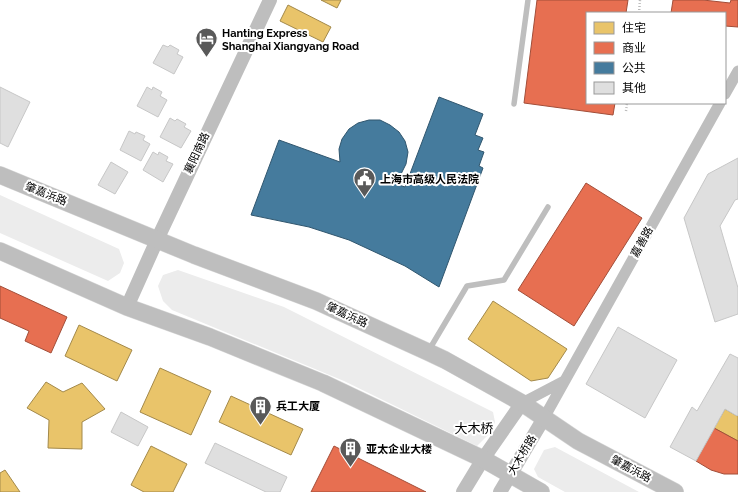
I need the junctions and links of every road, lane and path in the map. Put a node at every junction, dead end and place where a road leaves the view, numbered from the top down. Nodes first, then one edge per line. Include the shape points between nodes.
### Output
1 (270, 0) edge
2 (528, 0) edge
3 (640, 0) edge
4 (639, 12) edge
5 (738, 71) edge
6 (726, 92) edge
7 (514, 104) dead end
8 (628, 104) edge
9 (719, 104) edge
10 (626, 111) dead end
11 (0, 176) edge
12 (548, 207) dead end
13 (157, 240) junction
14 (0, 251) edge
15 (127, 307) junction
16 (428, 352) junction
17 (564, 381) junction
18 (522, 403) junction
19 (544, 418) junction
20 (483, 459) junction
21 (510, 475) junction
22 (463, 492) edge
23 (500, 492) edge
24 (541, 492) edge
25 (675, 492) edge

1 - 13 street, 襄阳南路
2 - 7 lane
3 - 4 path
5 - 6 street
8 - 10 path
9 - 17 street, 嘉善路
11 - 13 main road, 肇嘉浜路
12 - 16 lane via 504,280 466,286
13 - 15 street, 襄阳南路
13 - 16 main road, 肇嘉浜路 via 316,301
14 - 15 main road
15 - 20 main road via 323,383
16 - 18 main road, 肇嘉浜路
17 - 18 street
17 - 19 street, 嘉善路
18 - 19 main road, 肇嘉浜路
18 - 20 street
19 - 21 street, 大木桥路
19 - 25 main road, 肇嘉浜路 via 578,441
20 - 21 main road
20 - 22 street
21 - 23 street, 大木桥路
21 - 24 main road

